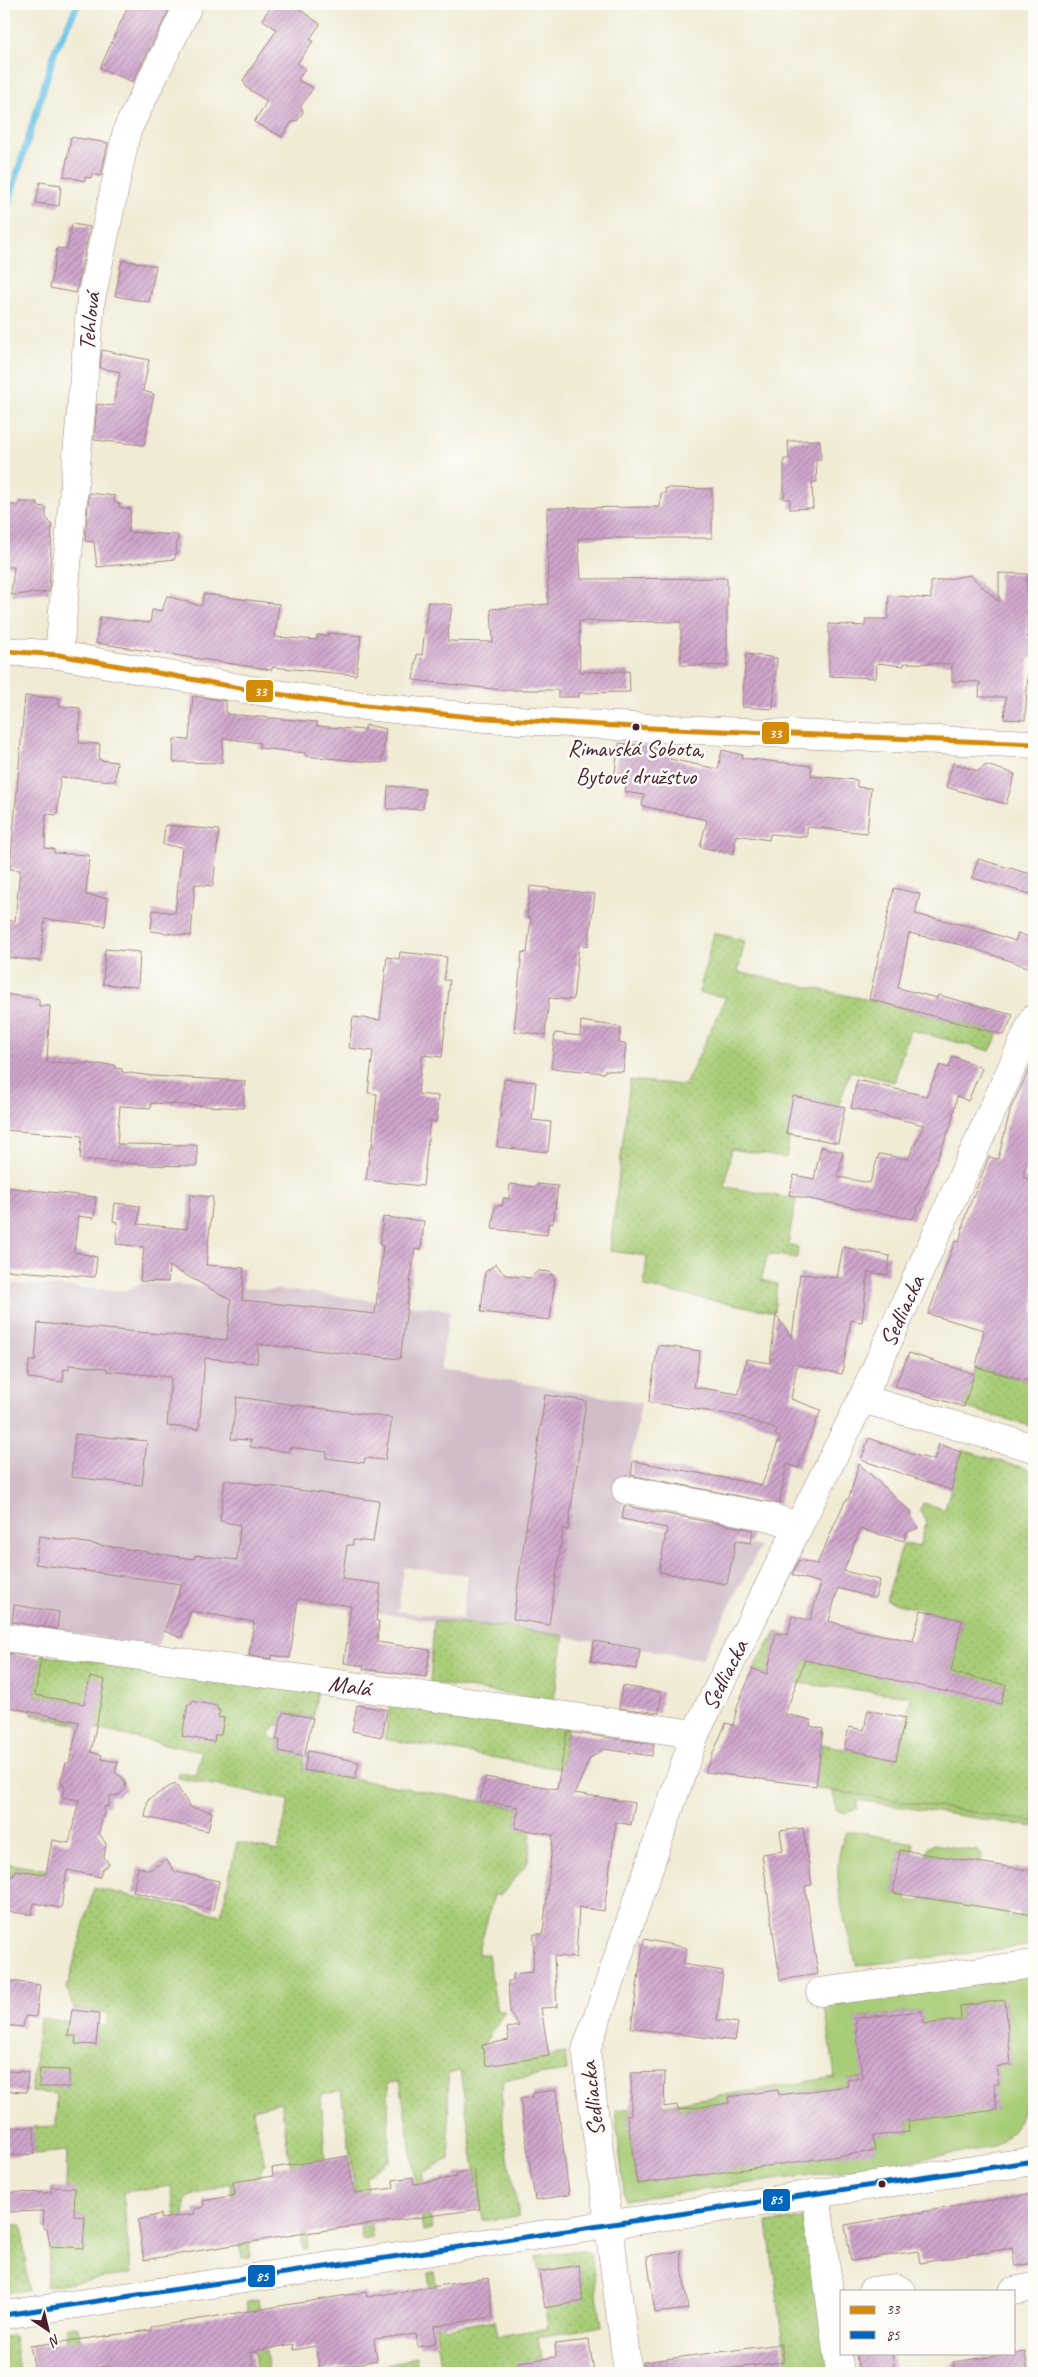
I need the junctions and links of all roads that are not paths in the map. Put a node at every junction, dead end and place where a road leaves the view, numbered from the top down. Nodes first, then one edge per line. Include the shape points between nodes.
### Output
1 (188, 4) edge
2 (4, 651) edge
3 (59, 656) junction
4 (1034, 744) edge
5 (1034, 1020) edge
6 (862, 1399) junction
7 (1034, 1448) edge
8 (626, 1490) dead end
9 (798, 1526) junction
10 (4, 1637) edge
11 (695, 1734) junction
12 (1034, 1964) edge
13 (820, 1992) dead end
14 (1034, 2161) edge
15 (816, 2193) junction
16 (607, 2224) junction
17 (1034, 2287) edge
18 (880, 2290) edge
19 (900, 2290) edge
20 (1016, 2290) edge
21 (836, 2295) edge
22 (4, 2315) edge
23 (628, 2373) edge
24 (840, 2373) edge

1 - 3 street, Tehlová via 127,130 91,299
2 - 3 street
3 - 4 street via 337,703 471,717
5 - 6 street, Sedliacka
6 - 7 street
6 - 9 street, Sedliacka
8 - 9 street via 770,1517
9 - 11 street, Sedliacka
10 - 11 street, Malá
11 - 16 street, Sedliacka via 586,2050
12 - 13 street
14 - 15 street
15 - 16 street
15 - 21 street
16 - 22 street
16 - 23 street, Sedliacka
17 - 20 street
18 - 19 street
21 - 24 street

